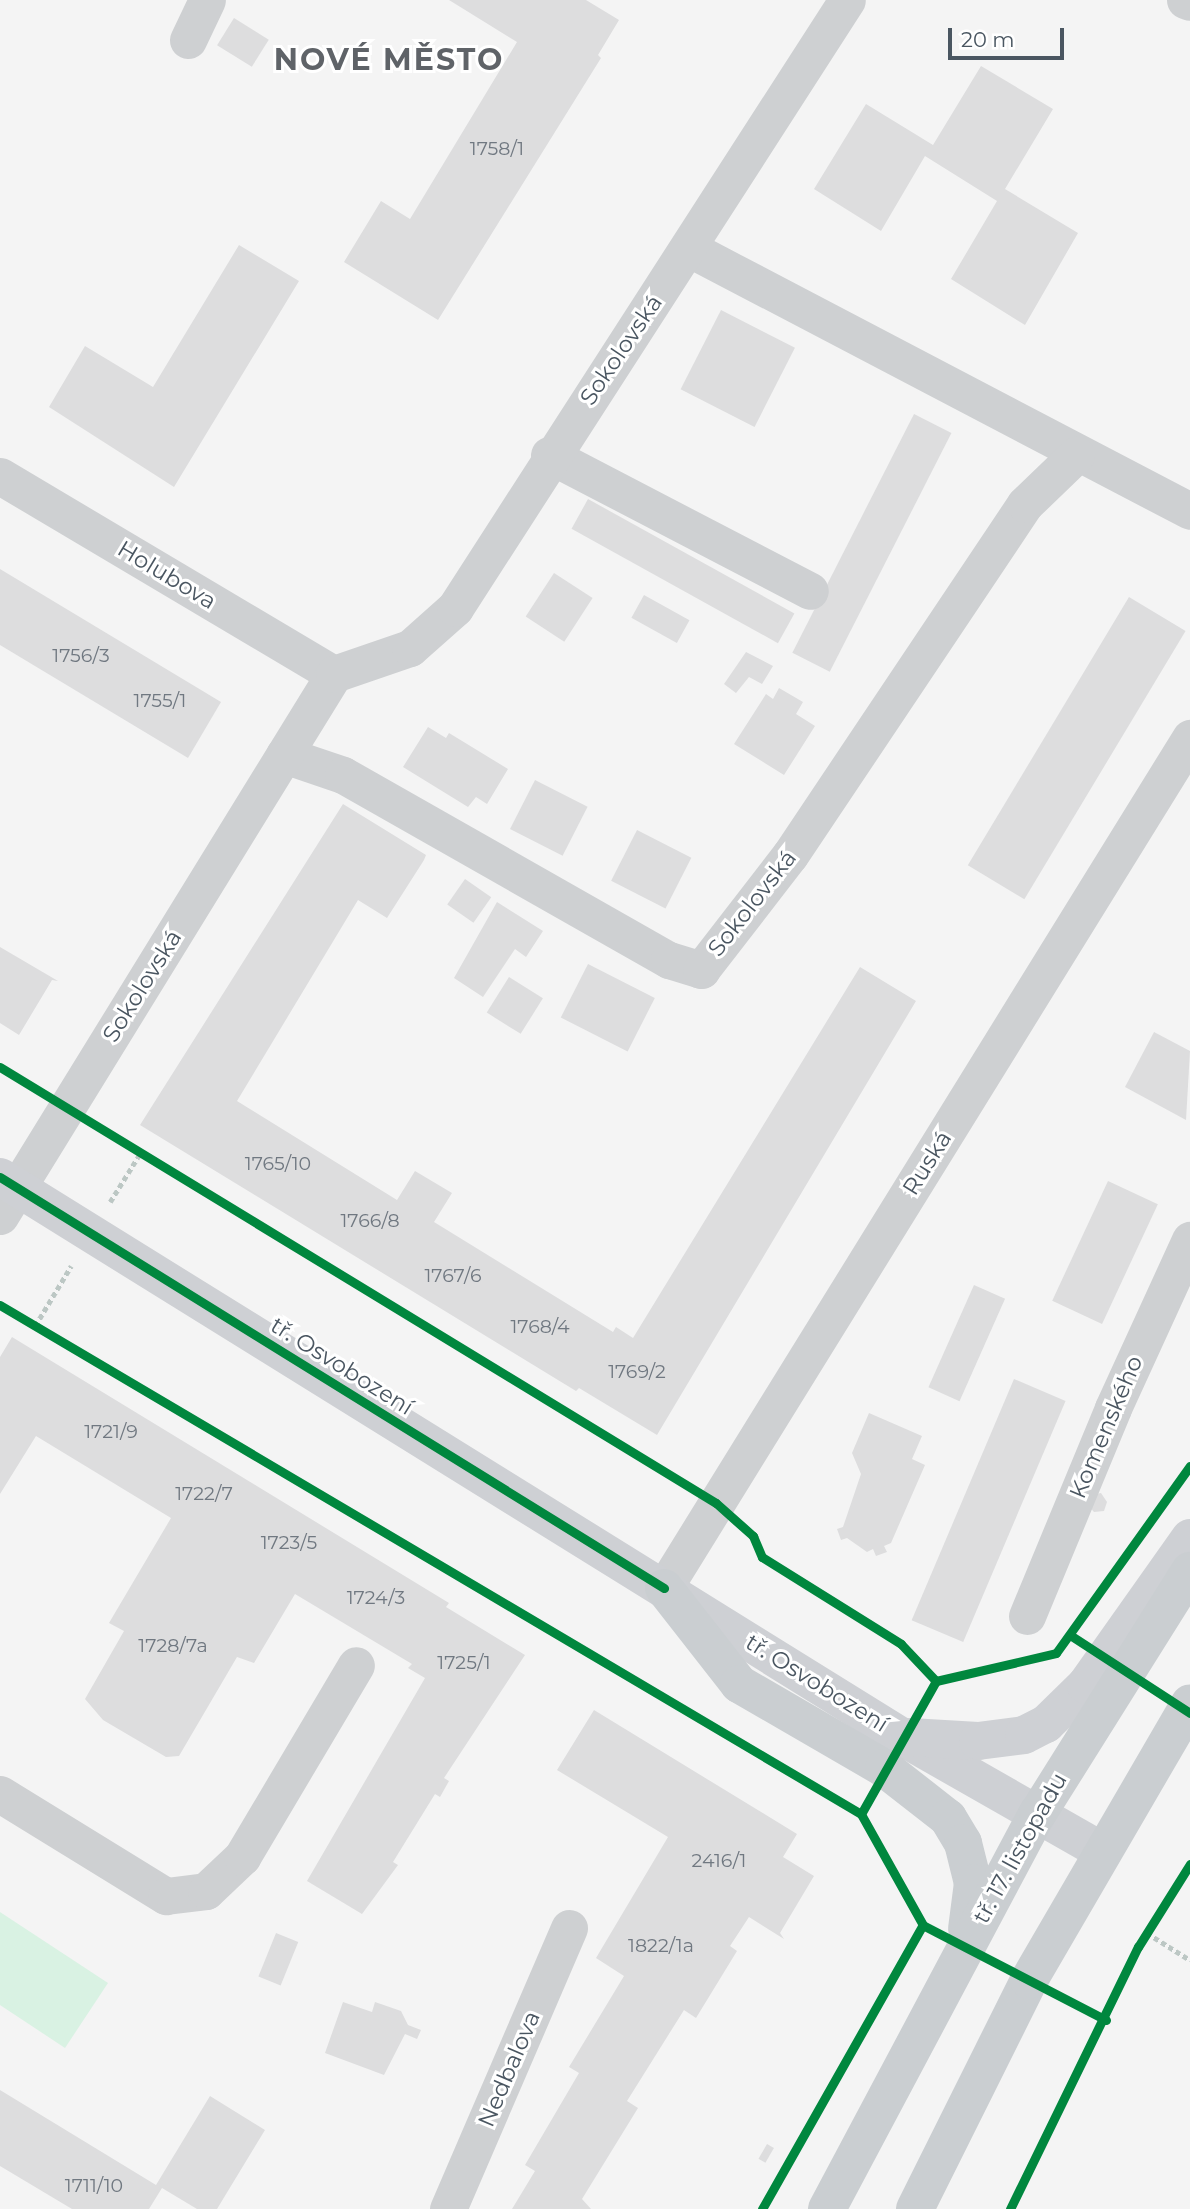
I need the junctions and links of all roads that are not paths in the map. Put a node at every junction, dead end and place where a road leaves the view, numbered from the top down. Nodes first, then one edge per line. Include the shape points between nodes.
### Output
1 (207, 0) edge
2 (847, 0) edge
3 (188, 40) dead end
4 (690, 249) junction
5 (1076, 454) junction
6 (549, 455) junction
7 (0, 477) edge
8 (1190, 511) edge
9 (810, 591) dead end
10 (334, 674) junction
11 (1190, 738) edge
12 (284, 755) junction
13 (6, 1193) edge
14 (1190, 1240) edge
15 (1190, 1538) edge
16 (1190, 1571) edge
17 (664, 1588) junction
18 (1027, 1616) dead end
19 (356, 1665) dead end
20 (1190, 1703) edge
21 (902, 1737) junction
22 (0, 1794) edge
23 (1038, 1813) junction
24 (1102, 1851) junction
25 (569, 1928) dead end
26 (964, 1949) junction
27 (448, 2209) edge
28 (827, 2209) edge
29 (915, 2209) edge

1 - 3 street
2 - 4 street, Sokolovská
4 - 5 street
4 - 6 street, Sokolovská
5 - 8 street
5 - 12 street, Sokolovská via 1024,504 790,855 701,970 669,960 343,775
6 - 9 street
6 - 10 street, Sokolovská via 455,608 410,648
7 - 10 street, Holubova
10 - 12 street, Sokolovská
11 - 17 street, Ruská
12 - 13 street, Sokolovská
13 - 17 street, tř. Osvobození
14 - 18 street, Komenského via 1113,1408
15 - 21 street via 1086,1685 1046,1724 1024,1735 978,1741
16 - 23 main road, tř. 17. listopadu
17 - 21 street, tř. Osvobození
17 - 26 main road via 739,1684 884,1768 948,1818 963,1843 973,1883
19 - 22 street via 242,1857 206,1891 166,1896
20 - 24 main road
21 - 23 street, tř. Osvobození
23 - 24 street, tř. Osvobození
23 - 26 main road, tř. 17. listopadu
24 - 29 main road via 1029,1980
25 - 27 street, Nedbalova
26 - 28 main road, tř. 17. listopadu

